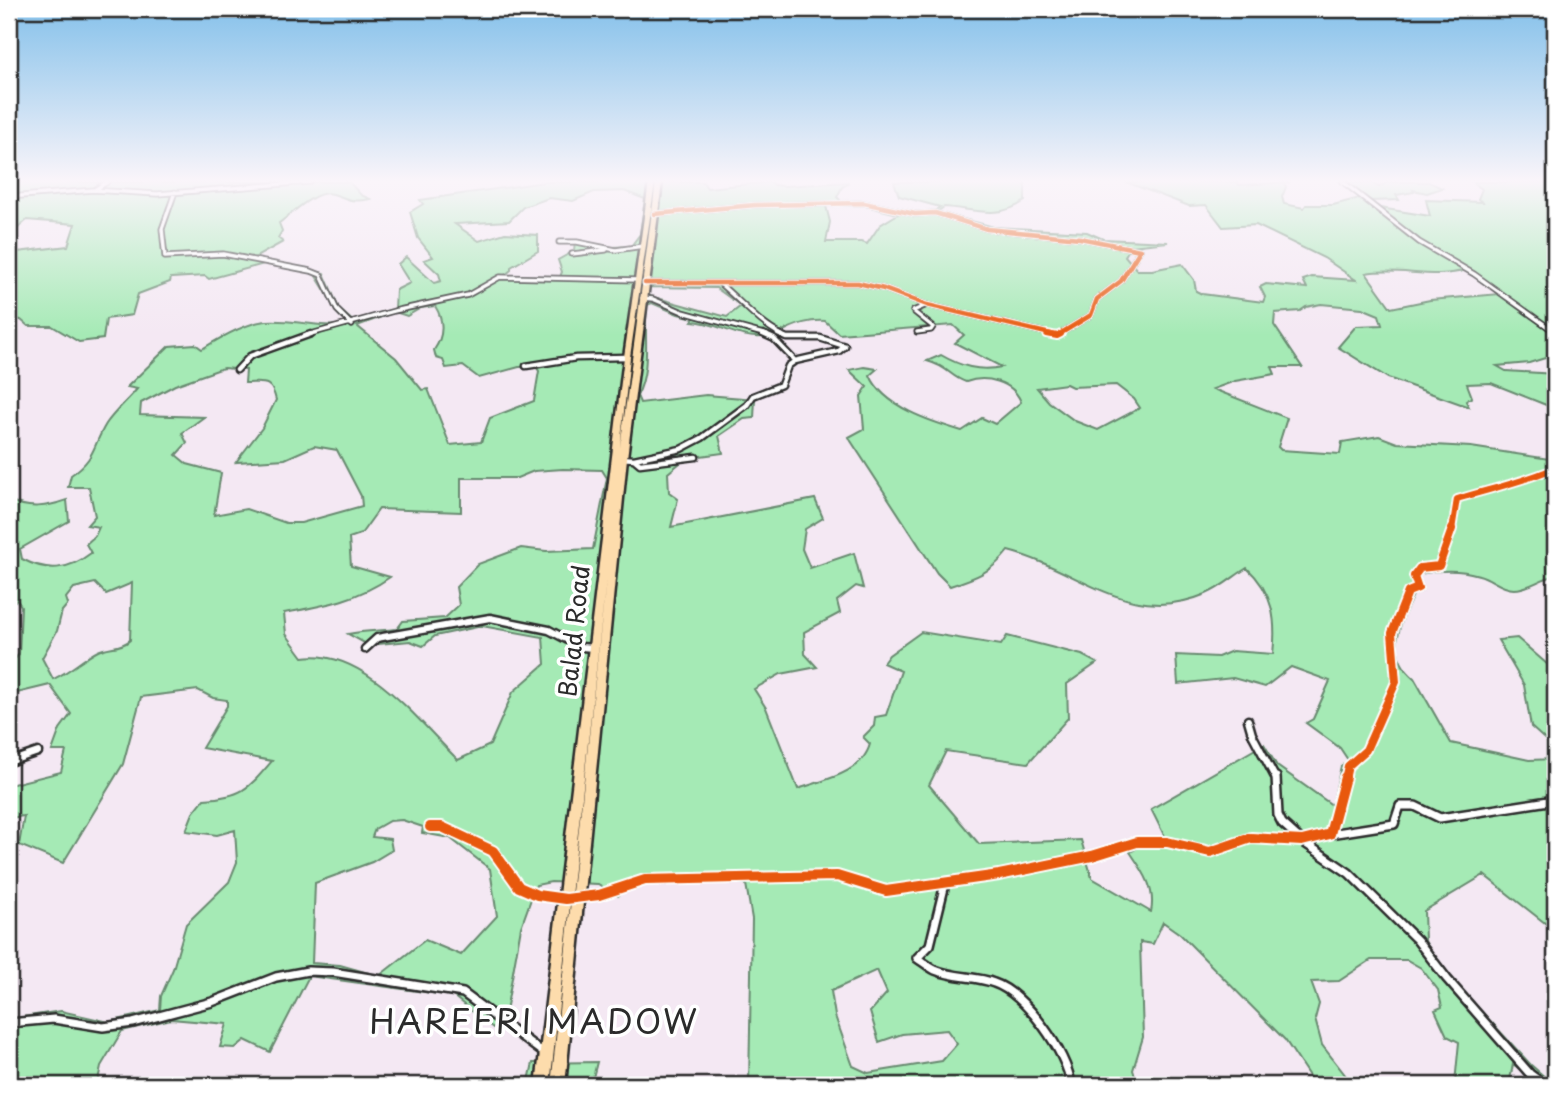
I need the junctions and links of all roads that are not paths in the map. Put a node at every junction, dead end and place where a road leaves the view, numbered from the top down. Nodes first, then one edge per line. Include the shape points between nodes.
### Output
1 (162, 233) edge
2 (645, 233) edge
3 (650, 233) edge
4 (1034, 233) edge
5 (1408, 233) edge
6 (559, 242) dead end
7 (643, 246) junction
8 (616, 250) junction
9 (572, 254) dead end
10 (641, 282) junction
11 (720, 284) junction
12 (642, 298) junction
13 (927, 305) junction
14 (352, 325) junction
15 (917, 332) dead end
16 (1555, 332) edge
17 (627, 357) junction
18 (795, 361) junction
19 (526, 366) dead end
20 (237, 370) dead end
21 (696, 457) dead end
22 (624, 458) junction
23 (1555, 468) edge
24 (594, 648) junction
25 (365, 649) dead end
26 (1248, 720) dead end
27 (38, 752) dead end
28 (9, 762) edge
29 (1555, 800) edge
30 (430, 827) dead end
31 (1330, 834) junction
32 (1302, 841) junction
33 (945, 884) junction
34 (579, 897) junction
35 (566, 899) junction
36 (9, 1023) edge
37 (547, 1055) junction
38 (543, 1085) edge
39 (558, 1085) edge
40 (1071, 1085) edge
41 (1545, 1085) edge

1 - 14 street via 166,257 232,254 321,275 337,310
2 - 7 highway, Balad Road
3 - 10 highway, Balad Road
4 - 13 street via 1140,250 1121,281 1097,299 1091,315 1056,336
5 - 16 street via 1475,274
6 - 8 street
7 - 8 street
7 - 10 highway, Balad Road
8 - 9 street
10 - 11 street
10 - 12 highway, Balad Road
10 - 14 street via 500,277 468,295
10 - 17 highway, Balad Road
11 - 13 street via 858,283
11 - 18 street via 765,327 787,338 820,338 845,346
12 - 18 street via 760,332 774,339
12 - 22 highway, Balad Road
13 - 15 street via 913,311 933,327
14 - 20 street via 327,328 262,351
17 - 19 street
17 - 22 highway, Balad Road
18 - 22 street via 788,366 781,385 753,396 702,438 681,449
21 - 22 street via 640,464
22 - 24 highway, Balad Road
22 - 34 highway, Balad Road
23 - 31 street via 1521,483 1457,499 1455,525 1439,566 1420,568 1414,576 1418,588 1408,592 1392,633 1396,682 1366,750 1348,766
24 - 25 street via 581,648 549,630 490,618 377,638
24 - 35 highway, Balad Road
26 - 32 street via 1274,771 1278,815
27 - 28 street
29 - 31 street via 1440,818 1415,806 1400,806 1394,824
30 - 35 street via 442,827 493,851 519,887
31 - 32 street
32 - 33 street via 1251,838 1210,852 1167,842 1137,842 1092,856
32 - 41 street via 1349,873 1417,940 1522,1066
33 - 34 street via 886,891 837,876 645,880
33 - 40 street via 930,945 917,958 935,970 996,983 1015,995 1059,1053
34 - 35 street
34 - 39 highway, Balad Road
35 - 37 highway, Balad Road
36 - 37 street via 54,1019 103,1027 133,1023 212,1002 276,977 333,972 463,993
37 - 38 highway, Balad Road

